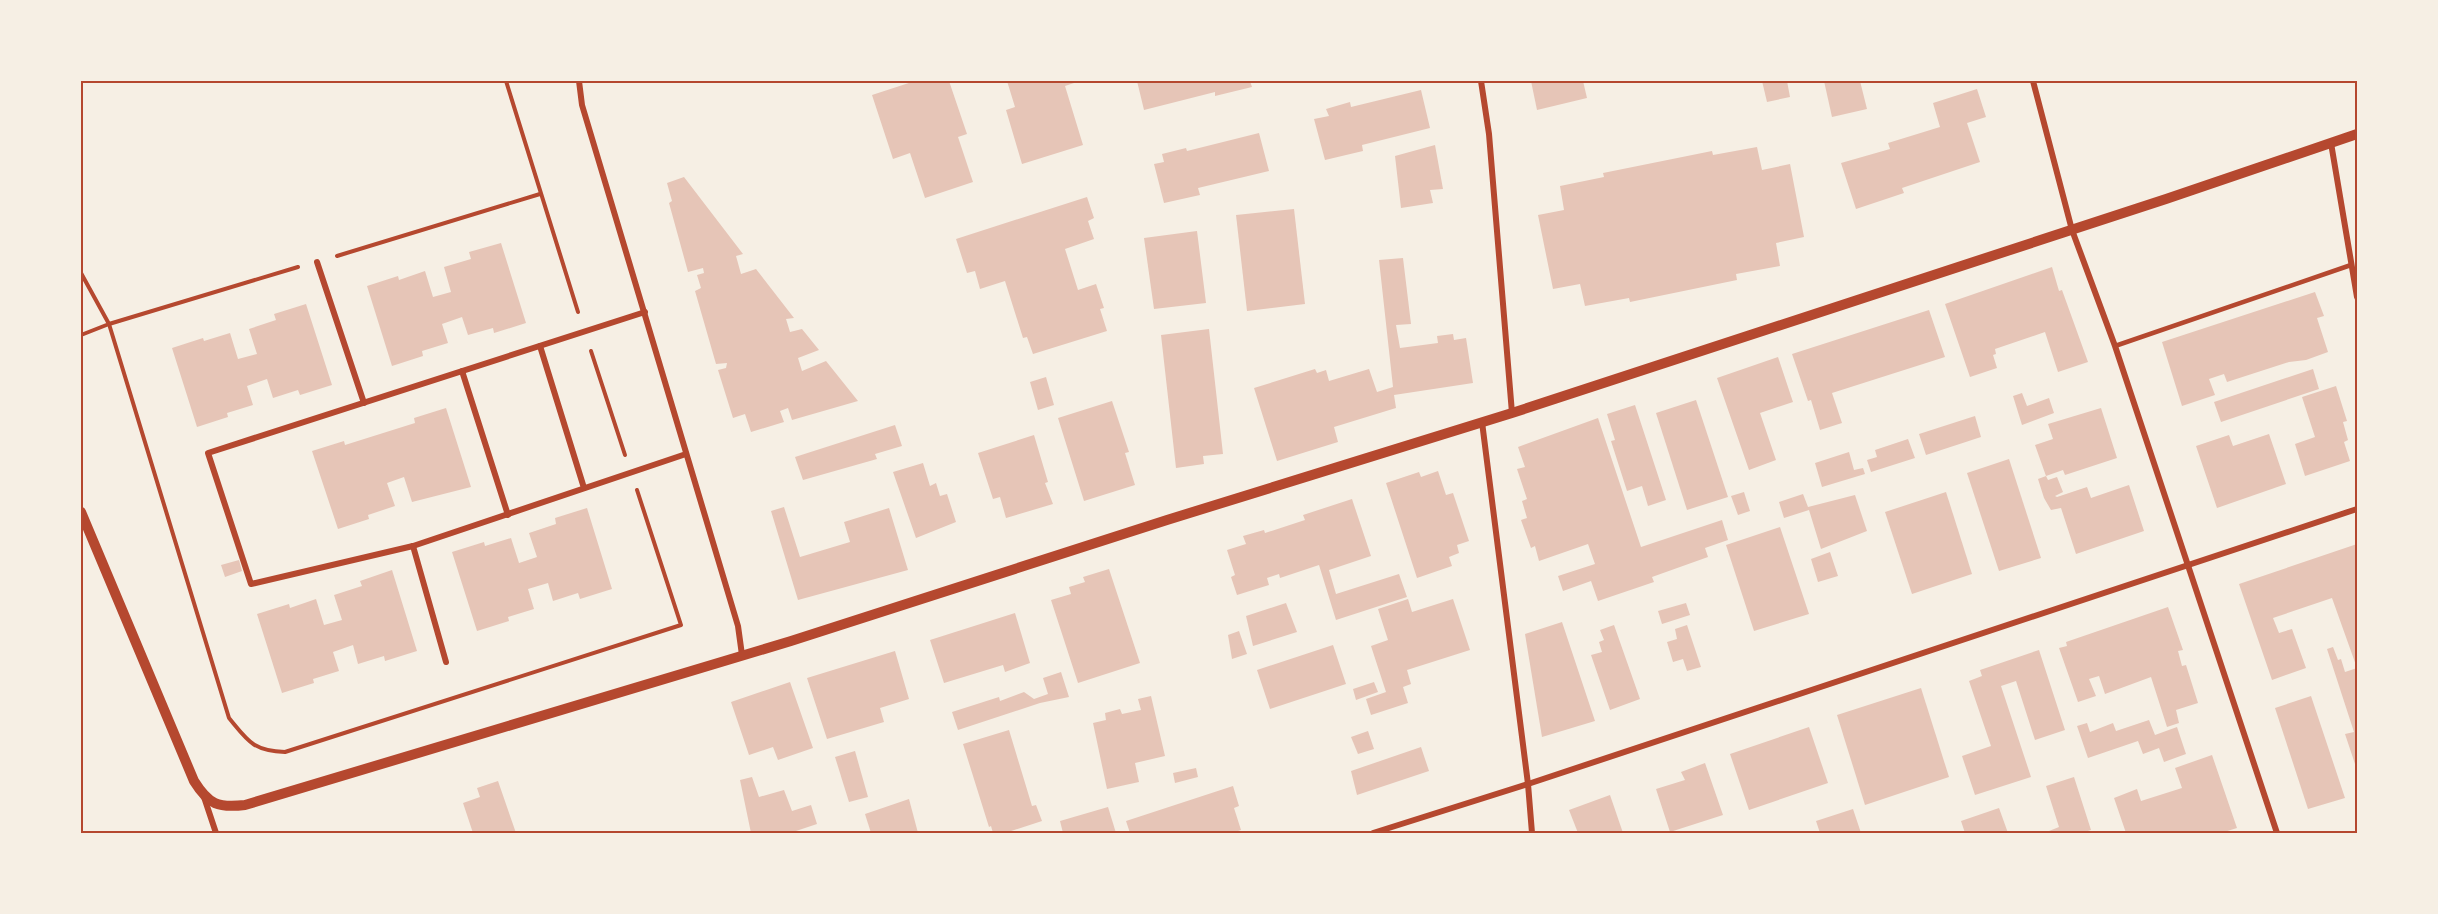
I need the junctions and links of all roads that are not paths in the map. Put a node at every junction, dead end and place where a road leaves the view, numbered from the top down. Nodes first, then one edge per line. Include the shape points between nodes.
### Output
1 (579, 81) edge
2 (1481, 81) edge
3 (2033, 81) edge
4 (2357, 134) edge
5 (2331, 143) junction
6 (2072, 230) junction
7 (317, 262) road end
8 (2351, 265) junction
9 (2357, 297) edge
10 (645, 312) junction
11 (540, 346) junction
12 (2115, 346) junction
13 (462, 371) junction
14 (364, 403) junction
15 (1512, 413) junction
16 (1482, 422) junction
17 (686, 454) junction
18 (584, 488) junction
19 (2357, 509) edge
20 (81, 512) edge
21 (508, 515) junction
22 (412, 546) junction
23 (2187, 565) junction
24 (742, 655) junction
25 (446, 662) dead end
26 (1528, 784) junction
27 (204, 796) junction
28 (216, 833) edge
29 (1373, 833) edge
30 (1532, 833) edge
31 (2277, 833) edge

1 - 10 street via 582,105
2 - 15 street via 1489,134
3 - 6 street
4 - 5 street
5 - 6 street
5 - 8 street
6 - 12 street
6 - 15 street
7 - 14 street
8 - 9 street
8 - 12 lane
10 - 11 street
10 - 17 street
11 - 13 street
11 - 18 street
12 - 23 street
13 - 14 street
13 - 21 street
14 - 22 street via 208,453 251,584
15 - 16 street
16 - 24 street
16 - 26 street
17 - 18 street
17 - 24 street via 738,626
18 - 21 street
19 - 23 street
20 - 27 street via 187,767
21 - 22 street
22 - 25 street
23 - 26 street
23 - 31 street
24 - 27 street via 245,805 217,805
26 - 29 street
26 - 30 street
27 - 28 street

